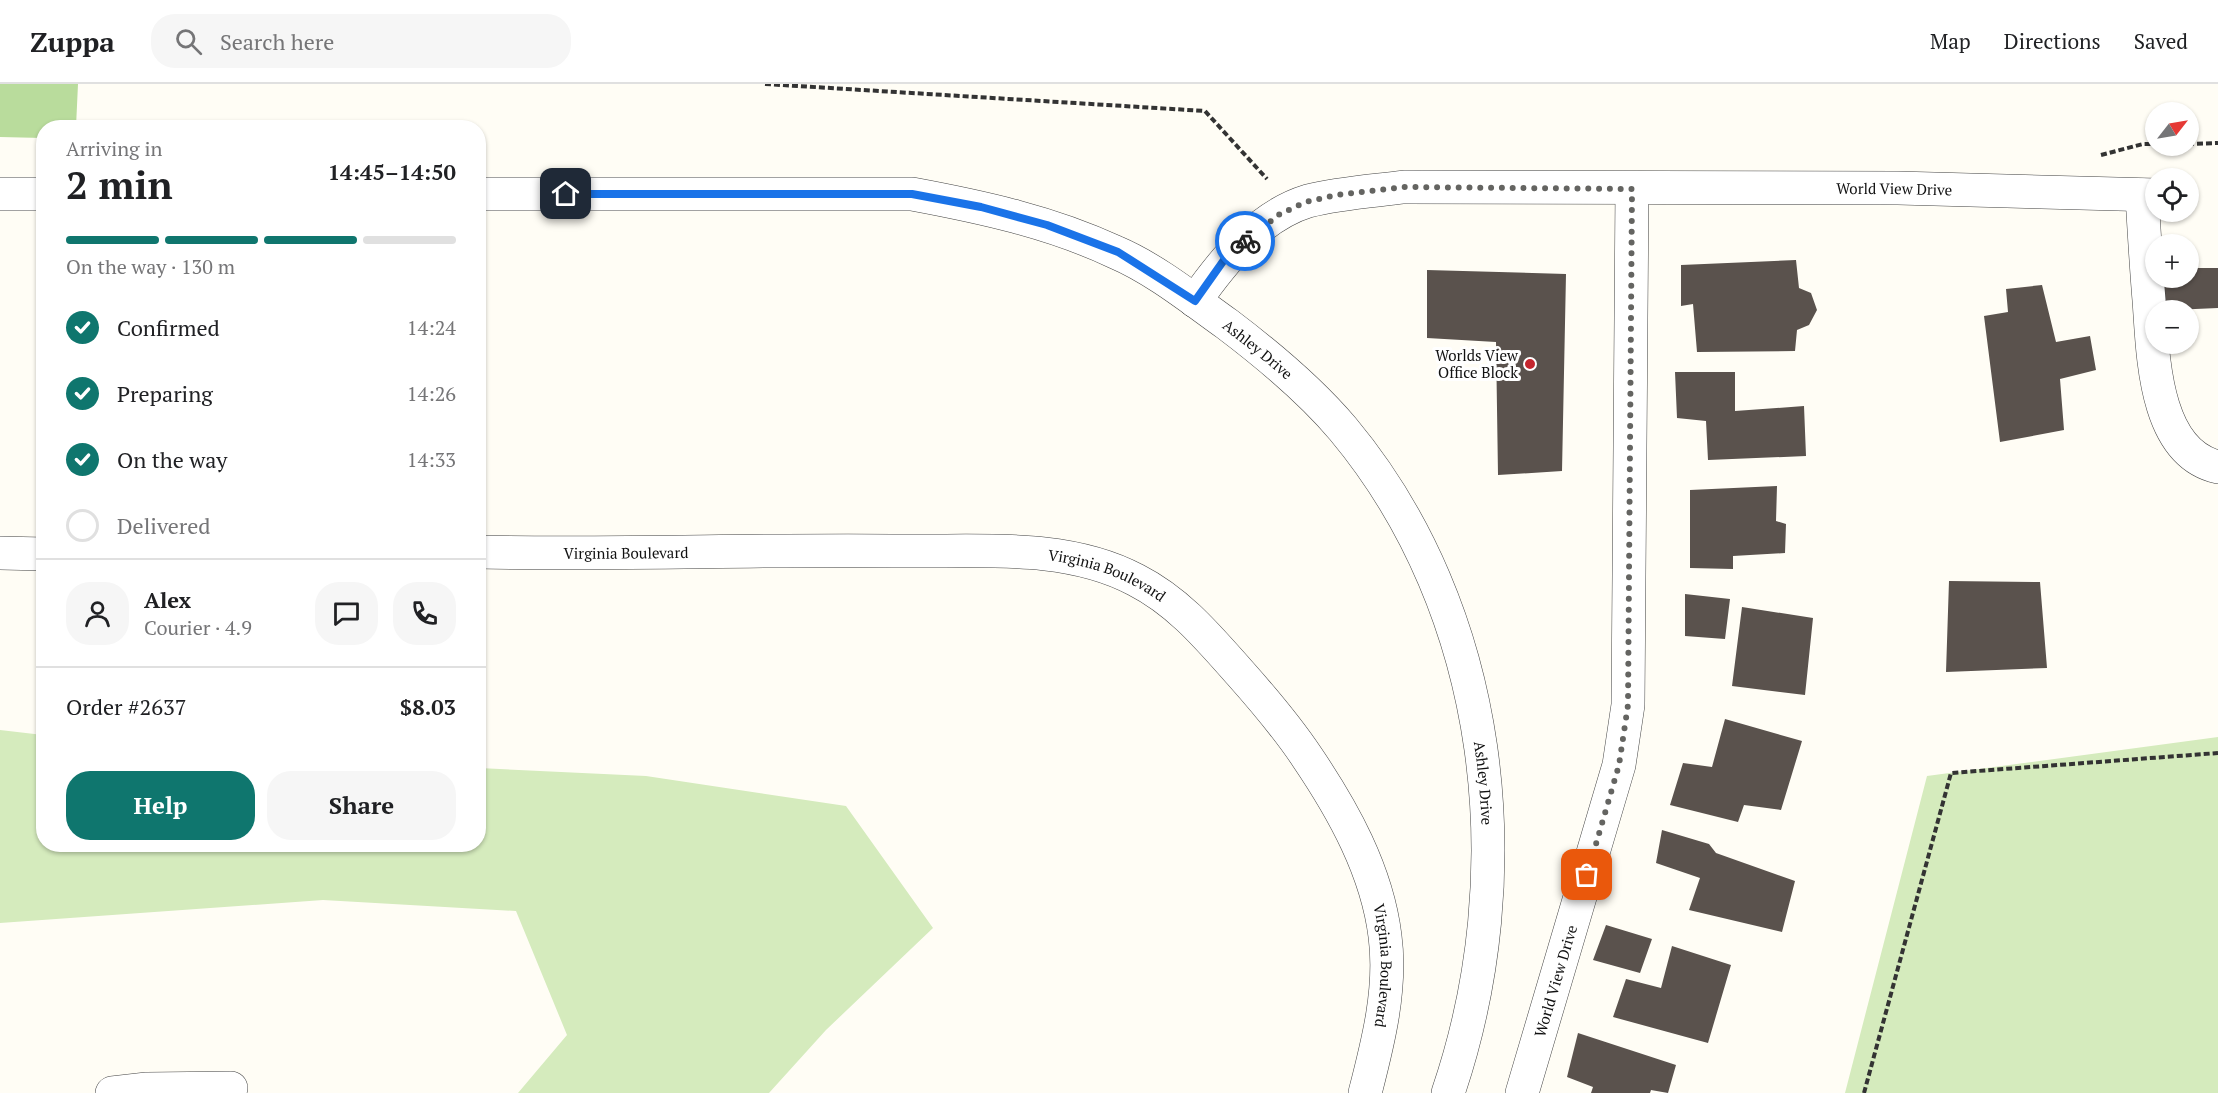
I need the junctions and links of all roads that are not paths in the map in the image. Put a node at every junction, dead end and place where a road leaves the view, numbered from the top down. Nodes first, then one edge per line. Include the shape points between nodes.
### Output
1 (1632, 189) junction
2 (0, 194) edge
3 (36, 194) edge
4 (486, 194) edge
5 (2145, 195) edge
6 (2149, 222) edge
7 (1195, 301) junction
8 (2218, 467) edge
9 (486, 552) edge
10 (0, 553) edge
11 (36, 554) edge
12 (112, 1093) edge
13 (227, 1093) edge
14 (1365, 1093) edge
15 (1448, 1093) edge
16 (1522, 1093) edge

1 - 5 street, World View Drive via 1899,188
1 - 7 street, World View Drive via 1404,187 1306,202 1280,214 1224,260
1 - 16 street, World View Drive via 1628,705 1619,765
2 - 3 street
4 - 7 street, Ashley Drive via 912,194 1047,225 1118,252
6 - 8 street via 2151,334 2157,385 2164,409 2183,445 2194,456
7 - 15 street, Ashley Drive via 1294,379 1343,429 1408,527 1427,562 1459,641 1476,713 1486,790 1487,885 1473,1006
9 - 14 street, Virginia Boulevard via 807,550 1054,555 1102,565 1159,594 1190,618 1284,723 1338,802 1373,883 1386,937 1386,965 1380,1035
10 - 11 street
12 - 13 street via 231,1088

